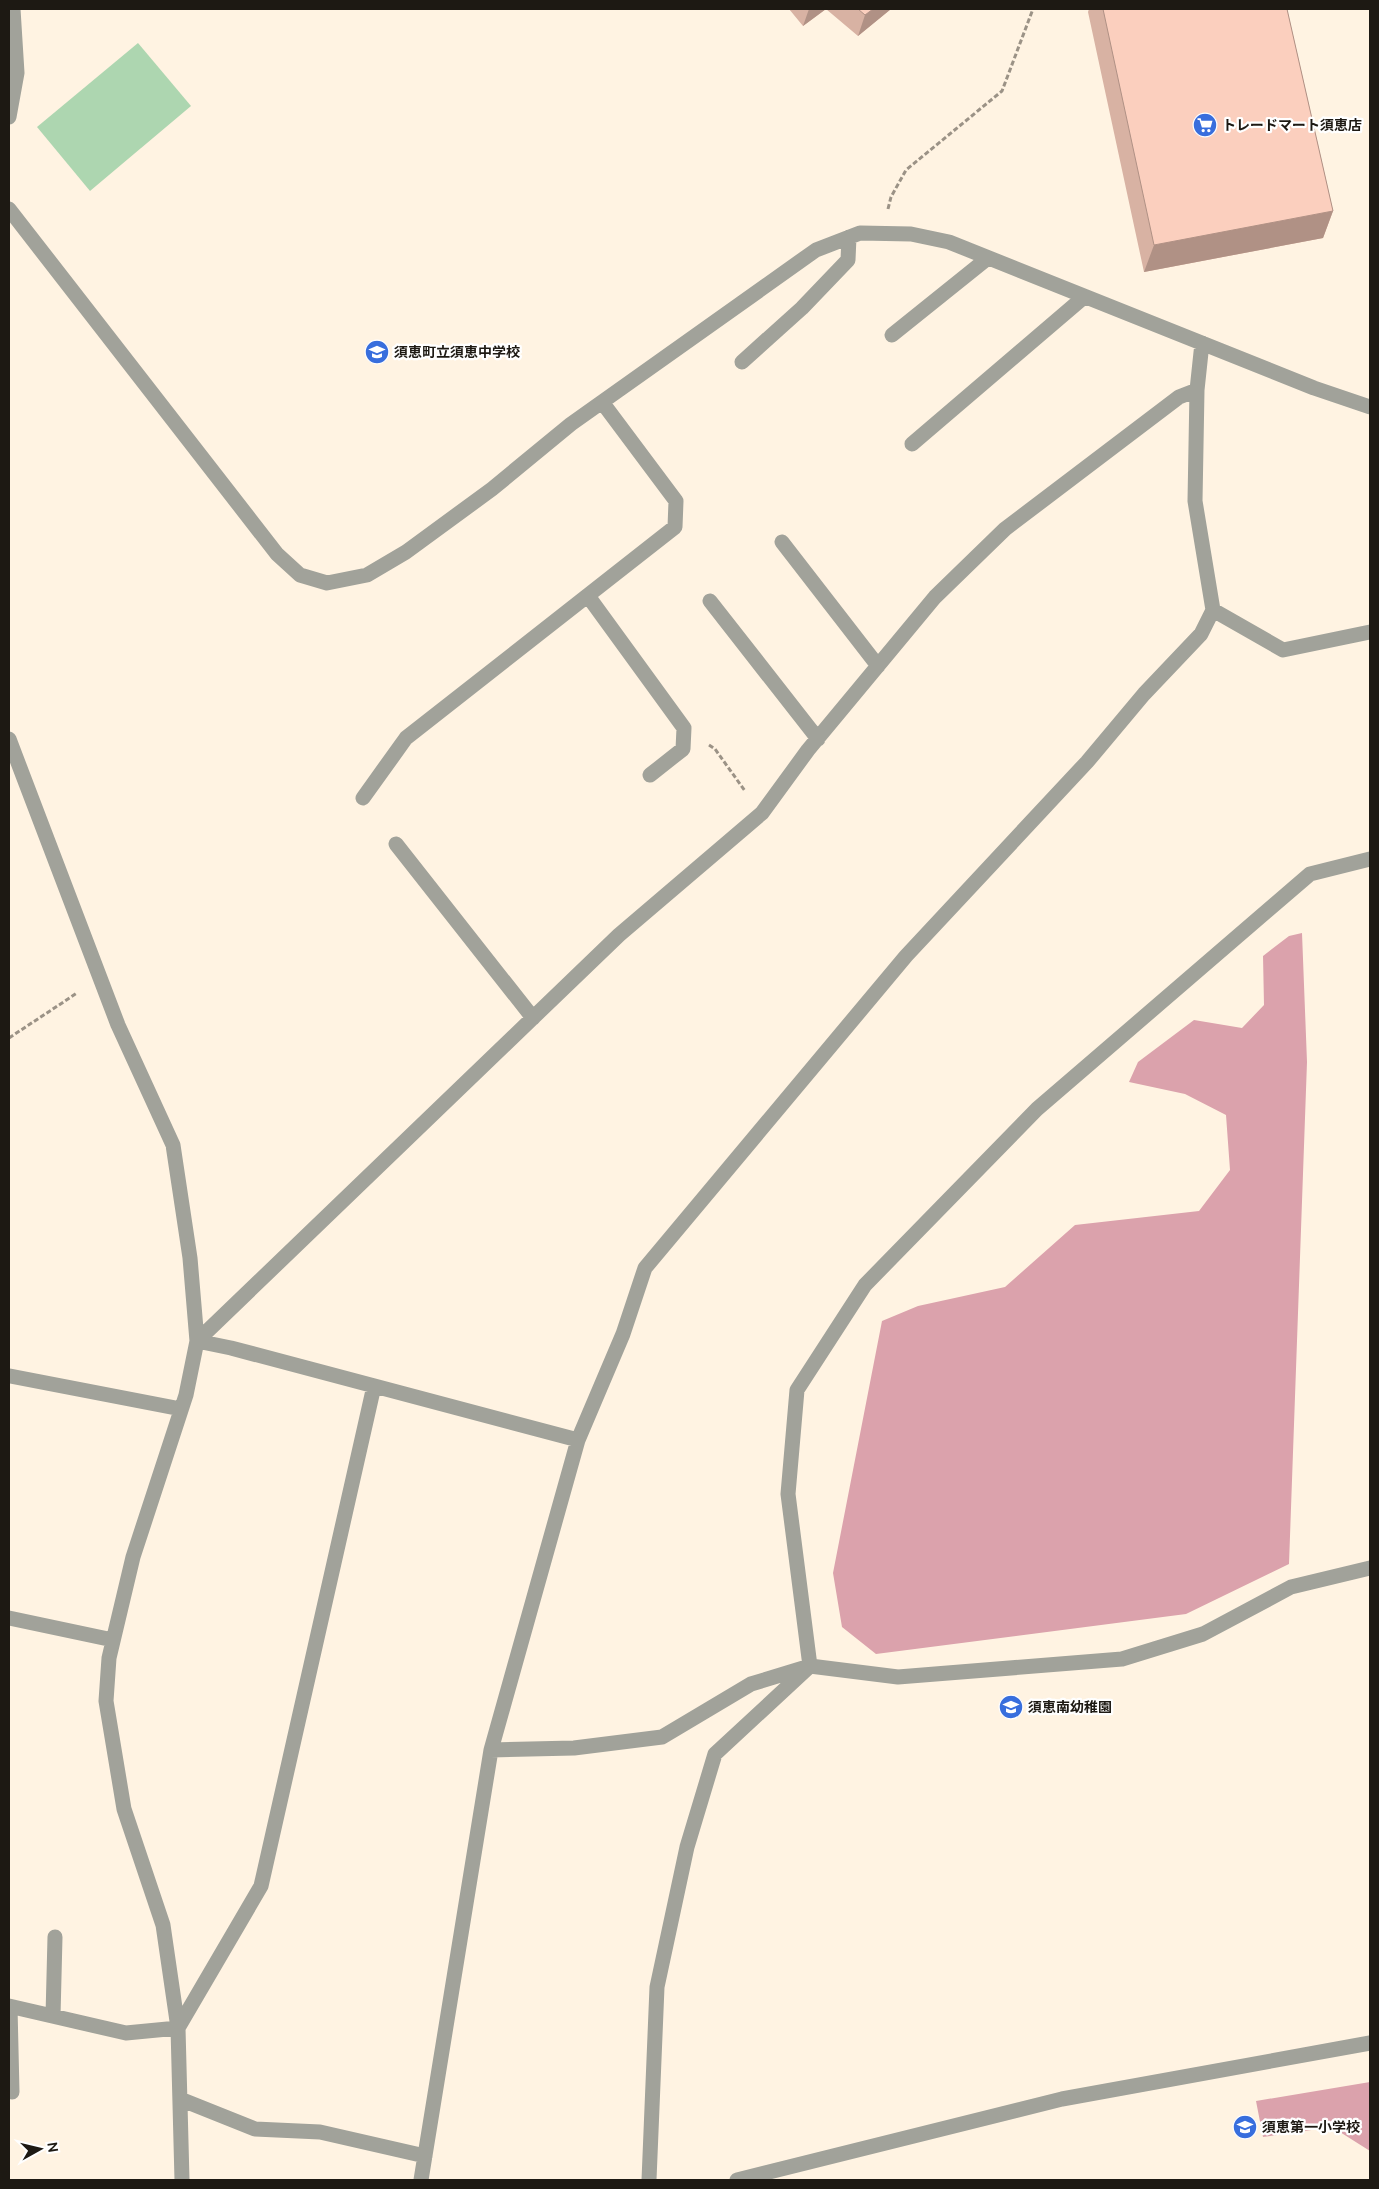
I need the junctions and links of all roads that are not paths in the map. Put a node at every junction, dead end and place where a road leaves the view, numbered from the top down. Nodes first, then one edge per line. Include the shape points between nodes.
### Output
1 (13, 9) edge
2 (9, 117) edge
3 (9, 208) edge
4 (849, 237) junction
5 (988, 258) junction
6 (1084, 297) junction
7 (892, 335) dead end
8 (1202, 344) junction
9 (742, 362) dead end
10 (1197, 390) junction
11 (602, 402) junction
12 (1370, 407) edge
13 (912, 444) dead end
14 (782, 542) dead end
15 (588, 596) junction
16 (710, 602) dead end
17 (1212, 610) junction
18 (1370, 632) edge
19 (878, 666) junction
20 (9, 739) edge
21 (818, 739) junction
22 (650, 775) dead end
23 (363, 798) dead end
24 (396, 844) dead end
25 (1370, 859) edge
26 (533, 1018) junction
27 (197, 1341) junction
28 (10, 1376) dead end
29 (374, 1386) junction
30 (181, 1409) junction
31 (578, 1440) junction
32 (1370, 1568) edge
33 (9, 1618) edge
34 (113, 1640) junction
35 (810, 1666) junction
36 (491, 1750) junction
37 (55, 1936) dead end
38 (9, 2006) edge
39 (53, 2016) junction
40 (178, 2028) junction
41 (1370, 2043) edge
42 (12, 2092) dead end
43 (180, 2099) junction
44 (425, 2156) junction
45 (182, 2180) edge
46 (421, 2180) edge
47 (649, 2180) edge
48 (737, 2180) edge

1 - 2 street via 16,73
3 - 11 street via 278,554 300,575 327,582 367,575 406,552 484,495
4 - 5 street via 860,233 912,234 949,242
4 - 9 street via 848,260 802,308
4 - 11 street via 816,250
5 - 6 street
5 - 7 street
6 - 8 street
6 - 13 street
8 - 10 street
8 - 12 street
10 - 17 street via 1195,501
10 - 19 street via 1179,397 1005,528 935,597
11 - 15 street via 676,501 675,527
14 - 19 street
15 - 22 street via 684,728 683,749
15 - 23 street via 406,738
16 - 21 street
17 - 18 street via 1284,650
17 - 31 street via 1201,634 906,956 645,1268 623,1334
19 - 21 street
20 - 27 street via 118,1025 173,1146 190,1258
21 - 26 street via 762,813 619,935
24 - 26 street
25 - 35 street via 1310,874 1037,1109 865,1285 797,1390 788,1494
26 - 27 street
27 - 29 street
27 - 30 street
28 - 30 street
29 - 31 street
29 - 40 street via 261,1886
30 - 34 street via 133,1557
31 - 36 street
32 - 35 street via 1291,1587 1203,1634 1122,1658 898,1677
33 - 34 street
34 - 40 street via 106,1701 124,1809 162,1925
35 - 36 street via 751,1684 662,1737 574,1748
35 - 47 street via 715,1754 687,1847 657,1987
36 - 44 street
37 - 39 street
38 - 39 street
38 - 42 street
39 - 40 street via 126,2033
40 - 43 street
41 - 48 street via 1062,2099
43 - 44 street via 255,2129 320,2132
43 - 45 street
44 - 46 street

